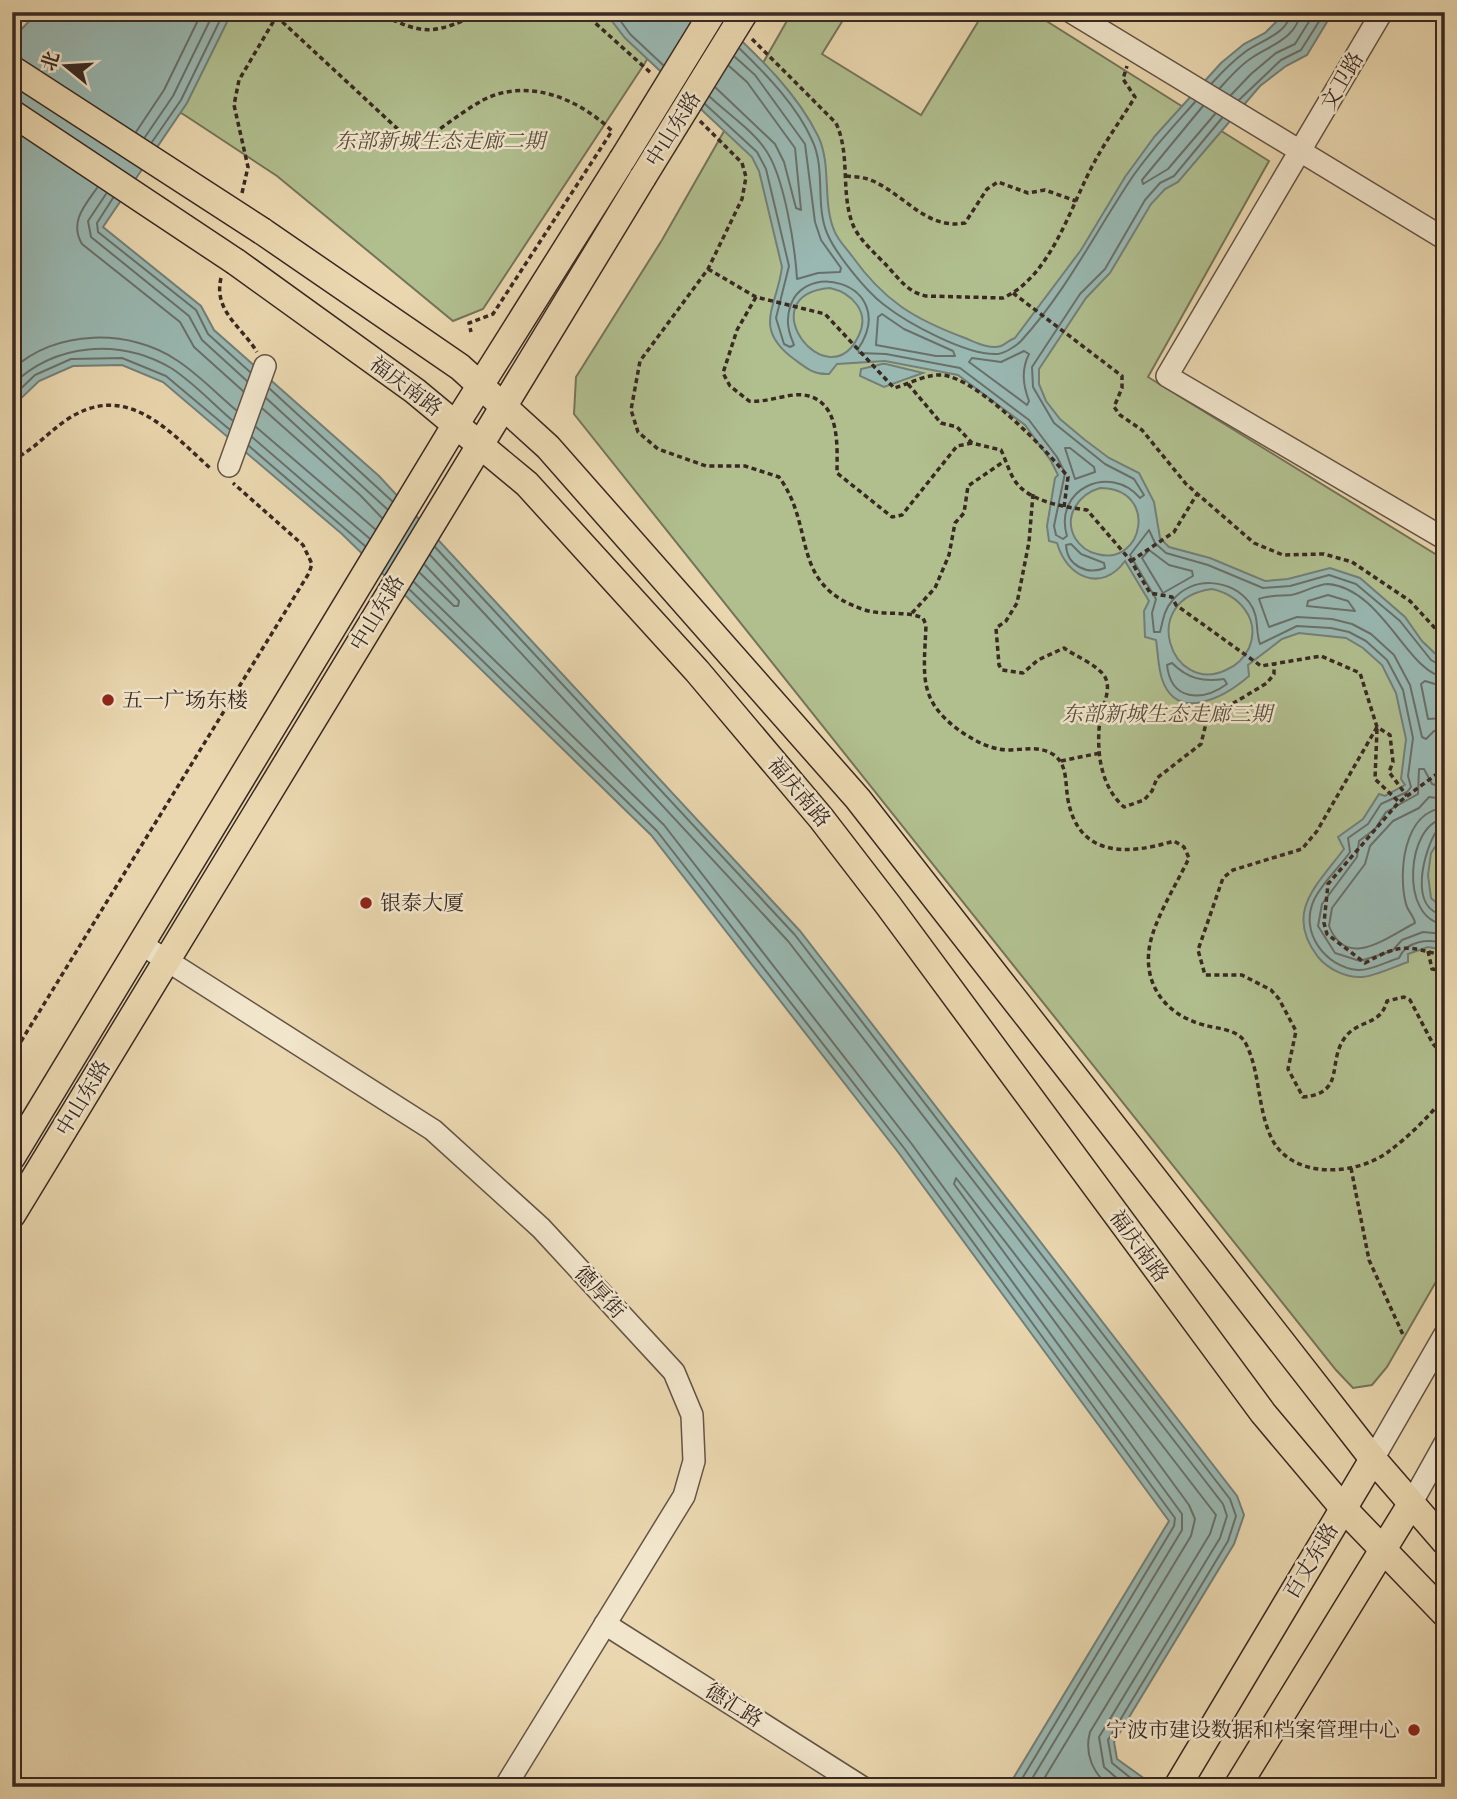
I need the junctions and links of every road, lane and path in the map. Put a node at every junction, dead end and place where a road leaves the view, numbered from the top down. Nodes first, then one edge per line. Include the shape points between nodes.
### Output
1 (377, 12) edge
2 (483, 12) edge
3 (583, 12) edge
4 (713, 12) edge
5 (1071, 12) edge
6 (1382, 12) edge
7 (275, 16) dead end
8 (744, 22) edge
9 (1135, 52) junction
10 (12, 69) edge
11 (655, 77) dead end
12 (12, 113) edge
13 (695, 116) dead end
14 (1301, 149) junction
15 (846, 176) junction
16 (1076, 201) junction
17 (1445, 239) edge
18 (708, 269) junction
19 (1013, 293) junction
20 (756, 297) junction
21 (471, 332) dead end
22 (265, 366) dead end
23 (908, 384) junction
24 (480, 386) junction
25 (503, 406) junction
26 (456, 424) junction
27 (972, 443) junction
28 (479, 444) junction
29 (12, 460) edge
30 (1006, 460) junction
31 (226, 470) junction
32 (1033, 494) junction
33 (1197, 494) junction
34 (1064, 507) junction
35 (1445, 539) edge
36 (1131, 561) junction
37 (912, 613) junction
38 (1445, 639) edge
39 (1274, 665) junction
40 (1377, 727) junction
41 (1100, 753) junction
42 (1061, 761) junction
43 (1445, 768) edge
44 (1407, 796) junction
45 (1399, 802) junction
46 (141, 944) junction
47 (1426, 951) junction
48 (1445, 956) edge
49 (167, 960) junction
50 (1445, 971) edge
51 (12, 1056) edge
52 (1445, 1056) edge
53 (1445, 1096) edge
54 (12, 1157) edge
55 (1351, 1168) junction
56 (12, 1215) edge
57 (1445, 1334) edge
58 (1404, 1337) dead end
59 (1445, 1443) edge
60 (1373, 1459) junction
61 (1411, 1504) junction
62 (1343, 1508) junction
63 (1445, 1542) edge
64 (1383, 1549) junction
65 (1445, 1614) edge
66 (605, 1624) junction
67 (1182, 1778) edge
68 (505, 1787) edge
69 (862, 1787) edge
70 (1237, 1787) edge

1 - 2 path via 408,28 431,32
3 - 11 path
4 - 24 main road, 中山东路, bridge
5 - 9 street
6 - 14 street, 文卫路
7 - 21 path via 416,146 485,100 517,89 549,93 581,105 612,131 493,314 469,323
8 - 15 path via 836,123 844,141
8 - 25 main road, 中山东路, bridge
9 - 14 street
9 - 16 path via 1122,74 1135,97
10 - 24 main road, 福庆南路, bridge via 460,366
12 - 26 main road, 福庆南路, bridge via 236,262
13 - 18 path via 735,154 746,177 742,199
14 - 17 street
14 - 35 street, 文卫路 via 1167,376
15 - 16 path via 871,179 930,220 947,226 965,223 987,189 998,182 1028,193 1045,190
15 - 19 path via 854,228 914,293 990,299
16 - 19 path via 1056,244
18 - 20 path
18 - 37 path via 640,361 631,410 638,432 658,449 692,462 745,466 779,477 796,511 813,572 827,590 866,611
19 - 33 path via 1122,376 1114,407 1119,415 1142,430
20 - 23 path via 825,314 894,388
20 - 27 path via 737,330 723,373 730,386 750,401 804,395 825,406 837,428 837,473 892,517 902,515 957,446
22 - 31 street
23 - 27 path via 941,423 957,427
23 - 34 path via 941,375 954,378 1036,438 1068,477
24 - 25 main road, 福庆南路
24 - 26 main road, 中山东路
25 - 28 main road, 中山东路
25 - 60 main road, 福庆南路 via 548,447 858,799
26 - 28 main road, 福庆南路
26 - 46 main road, 中山东路
27 - 30 path via 1002,450
28 - 49 main road, 中山东路
28 - 62 main road, 福庆南路 via 545,504 697,671 821,818 1263,1413
29 - 31 path via 42,442 65,420 113,404 156,420 217,474
30 - 32 path via 1016,484
30 - 37 path via 968,486 964,513 955,523 949,555 935,587
31 - 51 path via 303,545 312,565
32 - 34 path
32 - 41 path via 1017,603 996,628 999,665 1002,670 1023,673 1064,648 1102,673 1107,687 1100,718
33 - 36 path via 1174,532
33 - 38 path via 1269,552 1324,554 1367,570 1410,601
34 - 36 path via 1087,510
36 - 39 path via 1150,593 1172,597 1176,605 1261,666
37 - 42 path via 926,625 926,688 933,708 945,720 992,748 1034,748
39 - 40 path via 1321,656 1360,673
39 - 41 path via 1267,683 1207,719 1201,744 1157,778 1144,800 1124,807 1117,802 1103,778
40 - 44 path via 1390,735 1393,761 1389,772
40 - 45 path via 1375,779
40 - 52 path via 1302,849 1233,870 1223,878 1198,950 1205,975 1242,975 1279,999 1296,1031 1287,1069 1303,1097 1319,1096 1332,1082 1339,1049 1348,1034 1377,1019 1387,1001 1410,1000 1433,1044
41 - 42 path
42 - 55 path via 1075,822 1087,838 1127,851 1174,841 1184,847 1189,858 1152,936 1150,958 1157,997 1175,1013 1245,1040 1266,1122 1283,1151 1306,1167
43 - 44 path
44 - 45 path
45 - 47 path via 1328,884 1324,923 1332,940 1365,963 1407,946
46 - 49 street, 德厚街
46 - 54 main road, 中山东路
47 - 48 path
47 - 50 path via 1432,969
49 - 56 main road, 中山东路
49 - 66 street, 德厚街 via 433,1130 541,1227 674,1372 692,1415 694,1461 684,1496
53 - 55 path via 1388,1153
55 - 58 path via 1369,1260
57 - 60 street, 百丈东路
59 - 61 street
60 - 61 main road, 福庆南路
60 - 62 main road, 百丈东路
61 - 63 main road, 福庆南路
61 - 64 main road
62 - 64 main road, 福庆南路
62 - 67 main road, 百丈东路
64 - 65 main road, 福庆南路
64 - 70 main road
66 - 68 street, 德厚街
66 - 69 street, 德汇路

